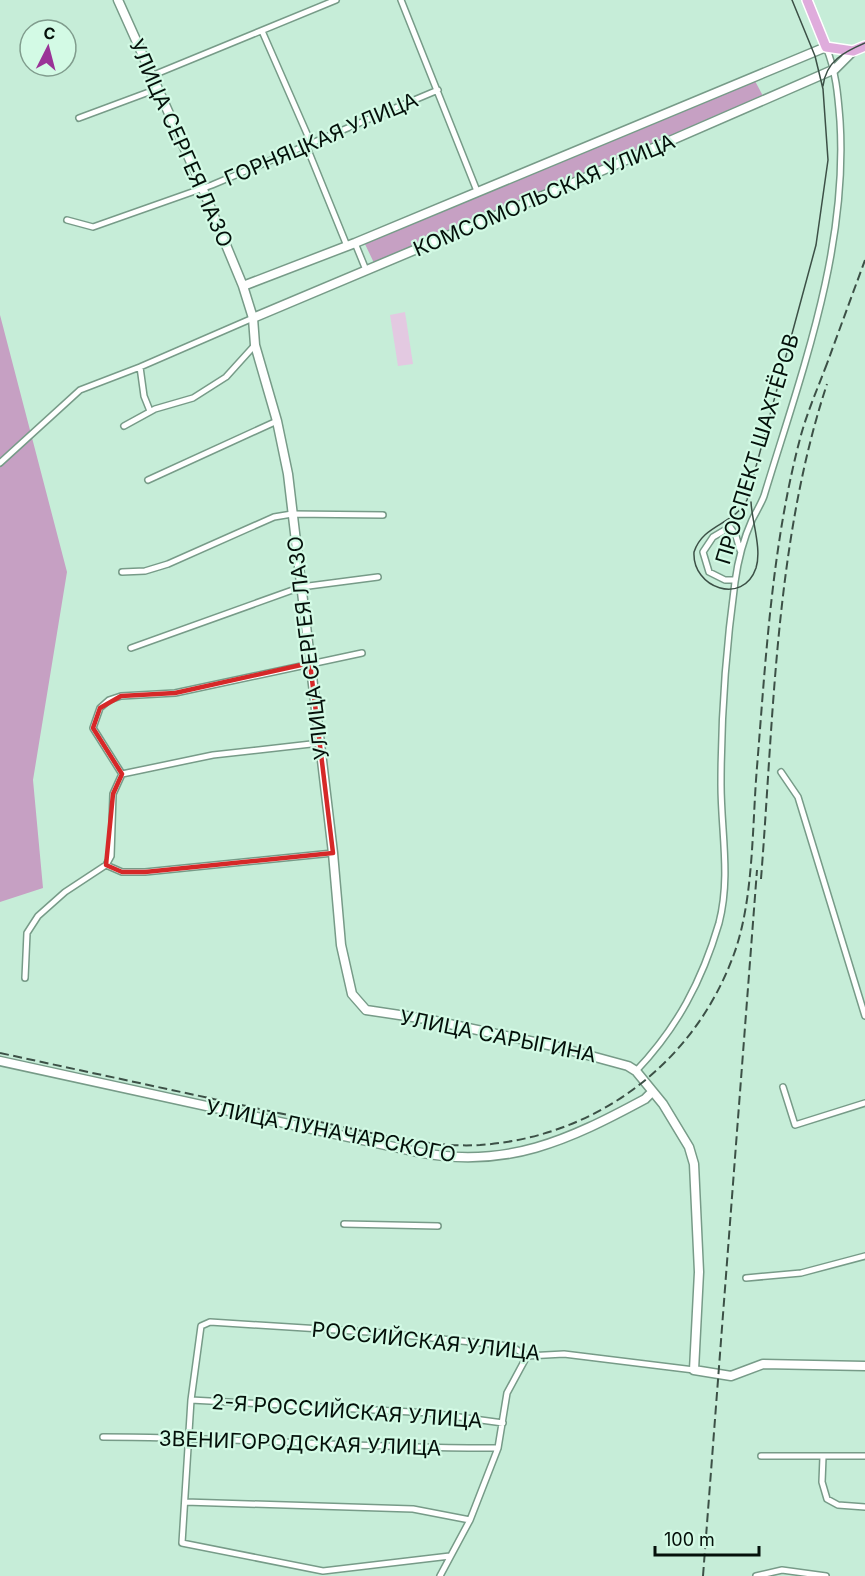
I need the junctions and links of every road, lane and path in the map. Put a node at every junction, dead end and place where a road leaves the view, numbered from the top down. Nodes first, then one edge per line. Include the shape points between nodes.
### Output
1 (117, 0) edge
2 (336, 0) edge
3 (401, 0) edge
4 (807, 0) edge
5 (262, 30) junction
6 (865, 46) edge
7 (826, 47) junction
8 (853, 51) junction
9 (835, 69) junction
10 (151, 76) junction
11 (157, 89) junction
12 (438, 90) junction
13 (79, 118) dead end
14 (309, 144) junction
15 (202, 188) junction
16 (477, 191) junction
17 (67, 220) dead end
18 (351, 244) junction
19 (366, 270) junction
20 (243, 286) junction
21 (253, 318) junction
22 (255, 345) junction
23 (140, 367) junction
24 (150, 411) junction
25 (277, 421) junction
26 (124, 426) dead end
27 (0, 456) edge
28 (8, 456) junction
29 (0, 463) edge
30 (148, 480) dead end
31 (292, 514) junction
32 (383, 515) dead end
33 (740, 551) junction
34 (122, 572) dead end
35 (378, 577) dead end
36 (735, 580) junction
37 (301, 586) junction
38 (131, 648) dead end
39 (362, 654) dead end
40 (310, 663) junction
41 (320, 743) junction
42 (781, 772) dead end
43 (122, 774) junction
44 (333, 853) junction
45 (106, 865) junction
46 (25, 978) dead end
47 (347, 982) joint
48 (865, 1016) edge
49 (0, 1061) edge
50 (636, 1071) junction
51 (783, 1087) dead end
52 (652, 1092) junction
53 (865, 1103) edge
54 (344, 1224) dead end
55 (438, 1226) dead end
56 (865, 1256) edge
57 (746, 1278) dead end
58 (527, 1356) junction
59 (865, 1366) edge
60 (694, 1370) junction
61 (191, 1400) junction
62 (503, 1423) junction
63 (103, 1437) dead end
64 (189, 1437) junction
65 (498, 1448) junction
66 (761, 1456) dead end
67 (822, 1456) junction
68 (865, 1456) edge
69 (185, 1502) junction
70 (865, 1507) edge
71 (470, 1520) junction
72 (450, 1556) junction
73 (440, 1576) edge
74 (756, 1576) edge
75 (826, 1576) edge

1 - 10 main road, УЛИЦА СЕРГЕЯ ЛАЗО
2 - 5 street
3 - 12 street
4 - 7 main road
5 - 10 street
5 - 14 street
6 - 8 main road
7 - 8 main road
7 - 9 street, ПРОСПЕКТ ШАХТЁРОВ
7 - 16 main road, КОМСОМОЛЬСКАЯ УЛИЦА
8 - 9 main road
9 - 19 main road, КОМСОМОЛЬСКАЯ УЛИЦА
9 - 33 street, ПРОСПЕКТ ШАХТЁРОВ via 843,163 832,258 762,501
10 - 11 main road, УЛИЦА СЕРГЕЯ ЛАЗО
11 - 13 street
11 - 15 main road, УЛИЦА СЕРГЕЯ ЛАЗО
12 - 14 street, ГОРНЯЦКАЯ УЛИЦА
12 - 16 street
14 - 15 street, ГОРНЯЦКАЯ УЛИЦА
14 - 18 street
15 - 17 street, ГОРНЯЦКАЯ УЛИЦА via 93,227
15 - 20 main road, УЛИЦА СЕРГЕЯ ЛАЗО
16 - 18 main road, КОМСОМОЛЬСКАЯ УЛИЦА
18 - 19 street
18 - 20 main road, КОМСОМОЛЬСКАЯ УЛИЦА
19 - 21 main road, КОМСОМОЛЬСКАЯ УЛИЦА
20 - 21 main road, УЛИЦА СЕРГЕЯ ЛАЗО
21 - 22 main road, УЛИЦА СЕРГЕЯ ЛАЗО
21 - 23 street
22 - 24 street via 226,377 193,398
22 - 25 main road, УЛИЦА СЕРГЕЯ ЛАЗО
23 - 24 street
23 - 28 street via 80,390
24 - 26 street
25 - 30 street
25 - 31 main road, УЛИЦА СЕРГЕЯ ЛАЗО
27 - 28 street
28 - 29 street
31 - 32 street
31 - 34 street via 257,523 168,564
31 - 37 main road, УЛИЦА СЕРГЕЯ ЛАЗО
33 - 36 street, ПРОСПЕКТ ШАХТЁРОВ
33 - 36 street via 730,527 713,537 703,552 709,572
35 - 37 street
36 - 50 street, ПРОСПЕКТ ШАХТЁРОВ via 721,782 724,897 709,952 687,1004 670,1032
37 - 38 street
37 - 40 main road, УЛИЦА СЕРГЕЯ ЛАЗО
39 - 40 street
40 - 41 main road, УЛИЦА СЕРГЕЯ ЛАЗО
40 - 43 street via 175,693 109,700 94,720 96,735
41 - 43 street via 213,755
41 - 44 main road, УЛИЦА СЕРГЕЯ ЛАЗО
42 - 48 street via 798,797
43 - 45 street via 113,794 113,837
44 - 45 street via 145,872 122,872
44 - 47 main road, УЛИЦА СЕРГЕЯ ЛАЗО
45 - 46 street via 38,916 27,933
47 - 50 main road, УЛИЦА САРЫГИНА via 366,1010 558,1047 612,1060
49 - 52 main road, УЛИЦА ЛУНАЧАРСКОГО via 423,1153 459,1157 508,1155 536,1149 577,1134
50 - 52 main road, УЛИЦА САРЫГИНА
51 - 53 street via 795,1125
52 - 60 main road, УЛИЦА САРЫГИНА via 675,1122 694,1164 699,1272
54 - 55 street
56 - 57 street via 801,1273
58 - 60 street, РОССИЙСКАЯ УЛИЦА via 564,1354
58 - 61 street, РОССИЙСКАЯ УЛИЦА via 511,1346 210,1322 201,1326
58 - 62 street via 507,1393
59 - 60 main road, РОССИЙСКАЯ УЛИЦА via 763,1364 731,1376
61 - 62 street, 2-Я РОССИЙСКАЯ УЛИЦА via 430,1413
61 - 64 street
62 - 65 street
63 - 64 street, ЗВЕНИГОРОДСКАЯ УЛИЦА
64 - 65 street, ЗВЕНИГОРОДСКАЯ УЛИЦА via 324,1445
64 - 69 street
65 - 71 street
66 - 67 street
67 - 68 street
67 - 70 street via 822,1482 827,1499 838,1505
69 - 71 street via 413,1509
69 - 72 street via 182,1543 323,1571
71 - 72 street
72 - 73 street
74 - 75 street via 782,1570

